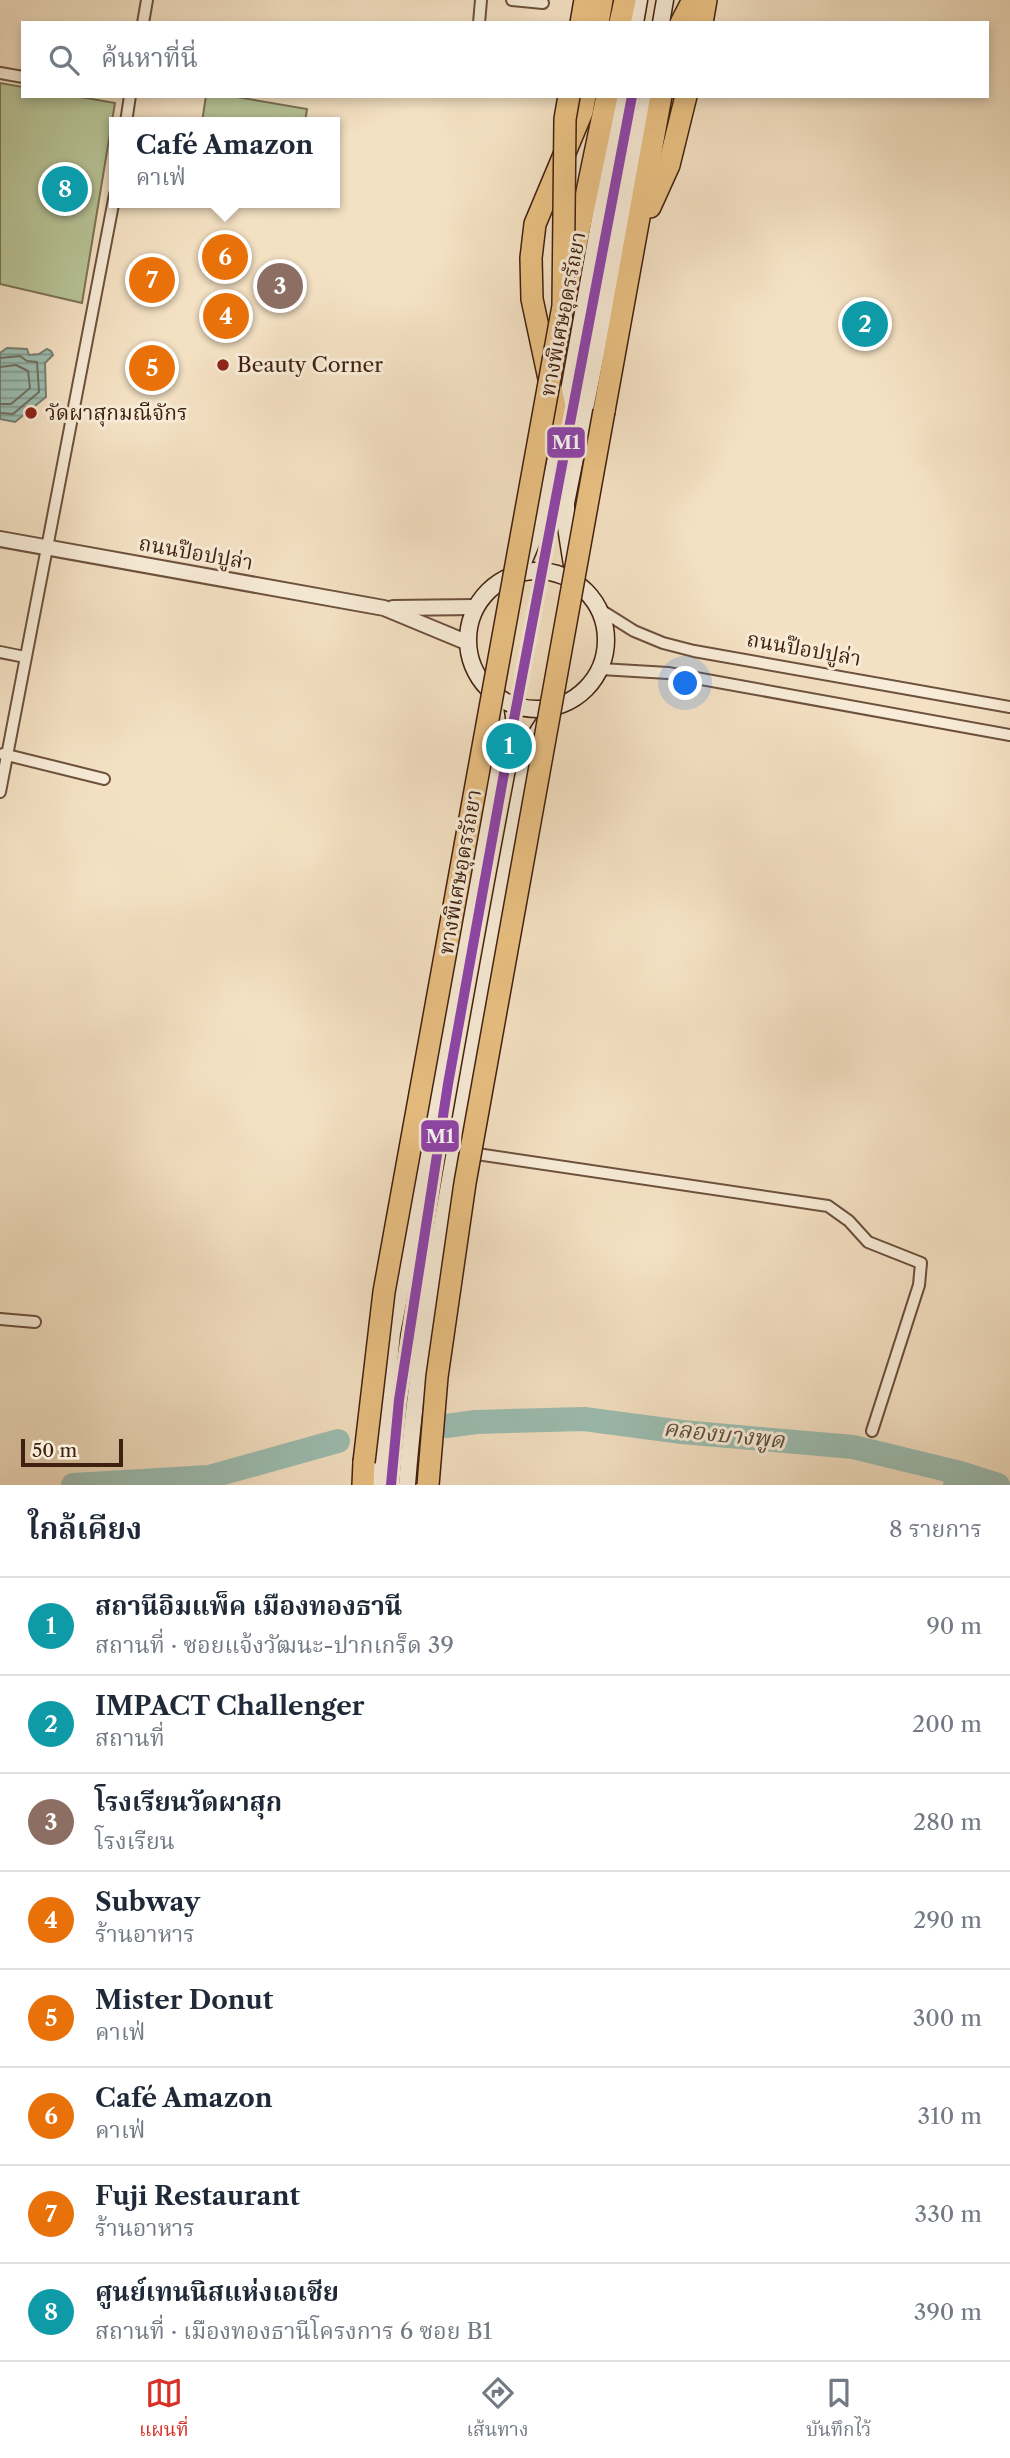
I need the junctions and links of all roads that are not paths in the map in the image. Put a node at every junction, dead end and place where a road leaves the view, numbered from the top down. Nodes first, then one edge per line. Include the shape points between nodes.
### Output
1 (147, 0) edge
2 (481, 0) edge
3 (512, 0) edge
4 (585, 0) edge
5 (602, 0) edge
6 (625, 0) edge
7 (639, 0) edge
8 (665, 0) edge
9 (678, 0) edge
10 (694, 0) edge
11 (706, 0) edge
12 (543, 3) dead end
13 (143, 21) edge
14 (479, 21) edge
15 (581, 21) edge
16 (598, 21) edge
17 (621, 21) edge
18 (635, 21) edge
19 (662, 21) edge
20 (674, 21) edge
21 (682, 21) edge
22 (702, 21) edge
23 (0, 73) edge
24 (21, 77) edge
25 (128, 98) edge
26 (607, 98) edge
27 (622, 98) edge
28 (648, 98) edge
29 (661, 98) edge
30 (686, 98) edge
31 (579, 101) edge
32 (126, 117) edge
33 (112, 208) edge
34 (636, 241) junction
35 (563, 306) junction
36 (561, 435) junction
37 (0, 539) edge
38 (48, 547) junction
39 (519, 573) junction
40 (575, 582) junction
41 (475, 607) junction
42 (384, 608) junction
43 (599, 609) junction
44 (466, 642) junction
45 (0, 652) edge
46 (25, 657) junction
47 (601, 669) junction
48 (494, 696) junction
49 (1010, 707) edge
50 (555, 708) junction
51 (1010, 735) edge
52 (4, 754) edge
53 (104, 779) dead end
54 (0, 792) edge
55 (470, 1153) junction
56 (0, 1319) edge
57 (35, 1322) dead end
58 (872, 1432) dead end
59 (363, 1485) edge
60 (377, 1485) edge
61 (407, 1485) edge
62 (428, 1485) edge

1 - 13 street
2 - 14 street
3 - 12 street
4 - 15 highway
5 - 16 highway
6 - 17 highway
7 - 18 main road
8 - 19 main road
9 - 20 highway
10 - 21 highway
11 - 22 highway
23 - 24 street
25 - 32 street
26 - 35 highway, ทางพิเศษอุดรรัถยา, bridge
27 - 36 main road
28 - 40 main road via 566,503
29 - 34 highway
30 - 34 highway via 669,165
31 - 35 highway, bridge via 565,119
31 - 36 highway via 535,224 531,258 532,299
33 - 38 street
34 - 55 highway, bridge
35 - 59 highway, ทางพิเศษอุดรรัถยา, bridge via 384,1292
36 - 39 main road via 544,512
37 - 38 street, ถนนป๊อปปูล่า
38 - 42 street, ถนนป๊อปปูล่า
38 - 46 street
39 - 40 main road via 548,572
39 - 41 main road via 494,585
40 - 43 main road
41 - 42 street
41 - 44 main road
42 - 44 street
43 - 47 main road via 606,628
43 - 49 street, ถนนป๊อปปูล่า via 634,631 694,651
44 - 48 main road via 470,663
45 - 46 street
46 - 52 street
47 - 50 main road via 582,694
47 - 51 street via 668,673
48 - 50 main road via 513,706
48 - 60 main road via 500,747 392,1333
50 - 61 main road via 532,741 524,771 424,1322
52 - 53 street
52 - 54 street
55 - 58 street via 828,1206 868,1242 921,1263 919,1285
55 - 62 highway, bridge via 437,1377
56 - 57 street

